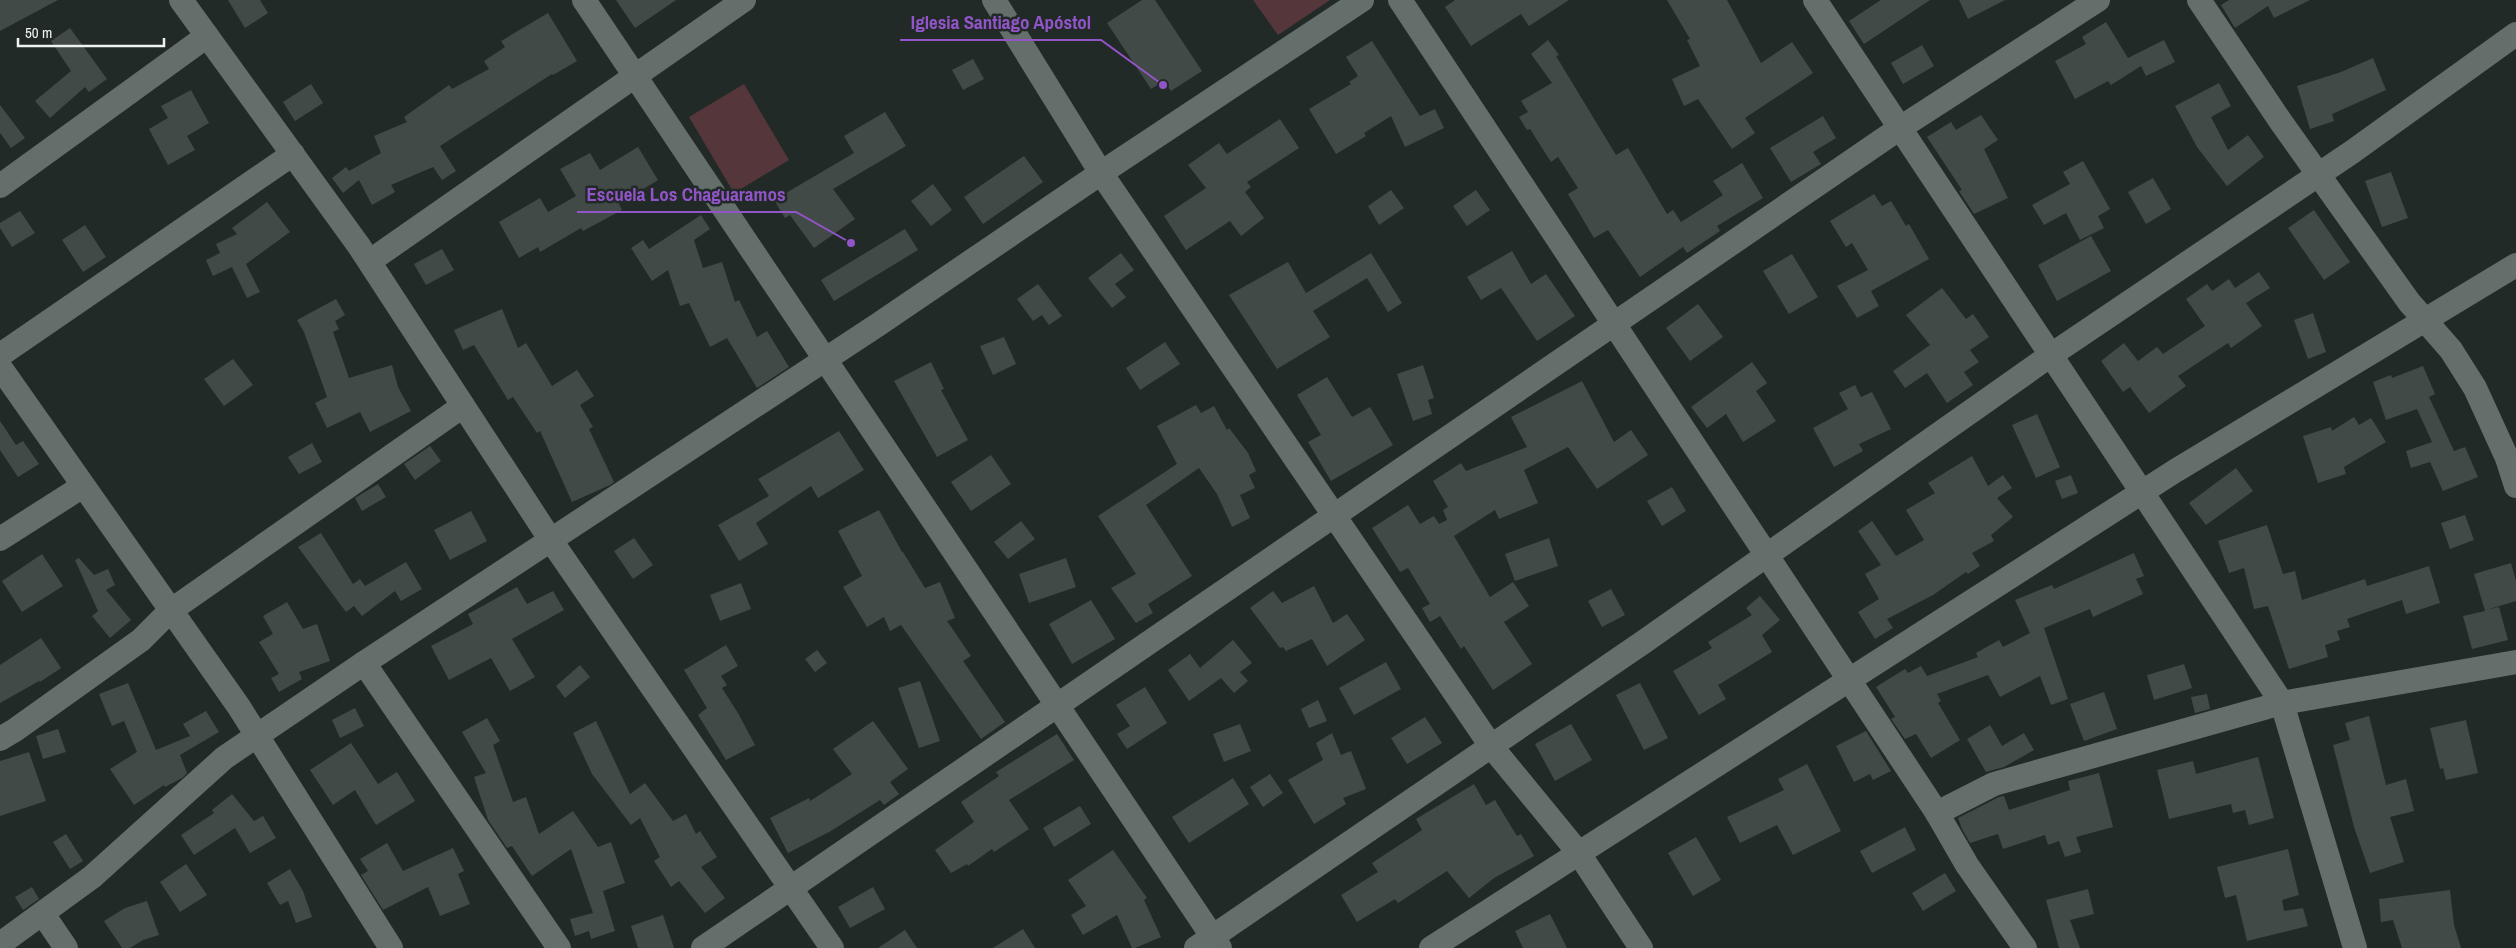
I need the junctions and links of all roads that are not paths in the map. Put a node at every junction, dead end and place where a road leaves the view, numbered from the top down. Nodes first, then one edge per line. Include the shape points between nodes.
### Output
1 (181, 0) edge
2 (584, 0) edge
3 (744, 0) edge
4 (994, 0) edge
5 (1362, 0) edge
6 (1400, 0) edge
7 (1816, 0) edge
8 (2098, 0) edge
9 (2199, 0) edge
10 (2516, 34) edge
11 (207, 36) junction
12 (635, 76) junction
13 (1900, 128) junction
14 (293, 154) junction
15 (1101, 173) junction
16 (2318, 175) junction
17 (0, 186) edge
18 (370, 262) junction
19 (2516, 265) edge
20 (2424, 320) junction
21 (1615, 324) junction
22 (0, 355) edge
23 (2051, 355) junction
24 (826, 358) junction
25 (0, 367) edge
26 (463, 406) junction
27 (83, 486) junction
28 (2516, 486) edge
29 (2142, 492) junction
30 (1336, 516) junction
31 (0, 539) edge
32 (550, 539) junction
33 (1767, 555) junction
34 (170, 611) junction
35 (364, 662) junction
36 (2516, 662) edge
37 (1848, 679) junction
38 (2282, 703) junction
39 (1058, 706) junction
40 (256, 736) junction
41 (0, 738) edge
42 (1491, 746) junction
43 (1937, 813) junction
44 (1578, 852) junction
45 (792, 889) junction
46 (43, 914) junction
47 (0, 944) edge
48 (1210, 944) edge
49 (66, 948) edge
50 (391, 948) edge
51 (559, 948) edge
52 (704, 948) edge
53 (832, 948) edge
54 (1431, 948) edge
55 (1641, 948) edge
56 (2025, 948) edge
57 (2355, 948) edge

1 - 11 street
2 - 12 street
3 - 12 street
4 - 15 street
5 - 15 street
6 - 21 street
7 - 13 street
8 - 13 street
9 - 16 street
10 - 16 street
11 - 14 street
11 - 17 street
12 - 18 street
12 - 24 street
13 - 21 street
13 - 23 street
14 - 18 street
14 - 22 street
15 - 24 street
15 - 30 street
16 - 20 street
16 - 23 street
18 - 26 street
19 - 20 street
20 - 28 street via 2451,350 2475,388
20 - 29 street
21 - 30 street
21 - 33 street
23 - 29 street
23 - 33 street
24 - 32 street
24 - 39 street
25 - 27 street
26 - 32 street
26 - 34 street
27 - 31 street
27 - 34 street
29 - 37 street
29 - 38 street
30 - 39 street
30 - 42 street
32 - 35 street
32 - 45 street
33 - 37 street
33 - 42 street
34 - 40 street
34 - 41 street via 141,640
35 - 40 street
35 - 51 street
36 - 38 street
37 - 43 street
37 - 44 street
38 - 43 street via 1994,784
38 - 57 street
39 - 45 street
39 - 48 street
40 - 46 street via 224,758 92,877
40 - 50 street
42 - 44 street
42 - 48 street
43 - 56 street via 1967,865
44 - 54 street
44 - 55 street
45 - 52 street
45 - 53 street
46 - 47 street
46 - 49 street

